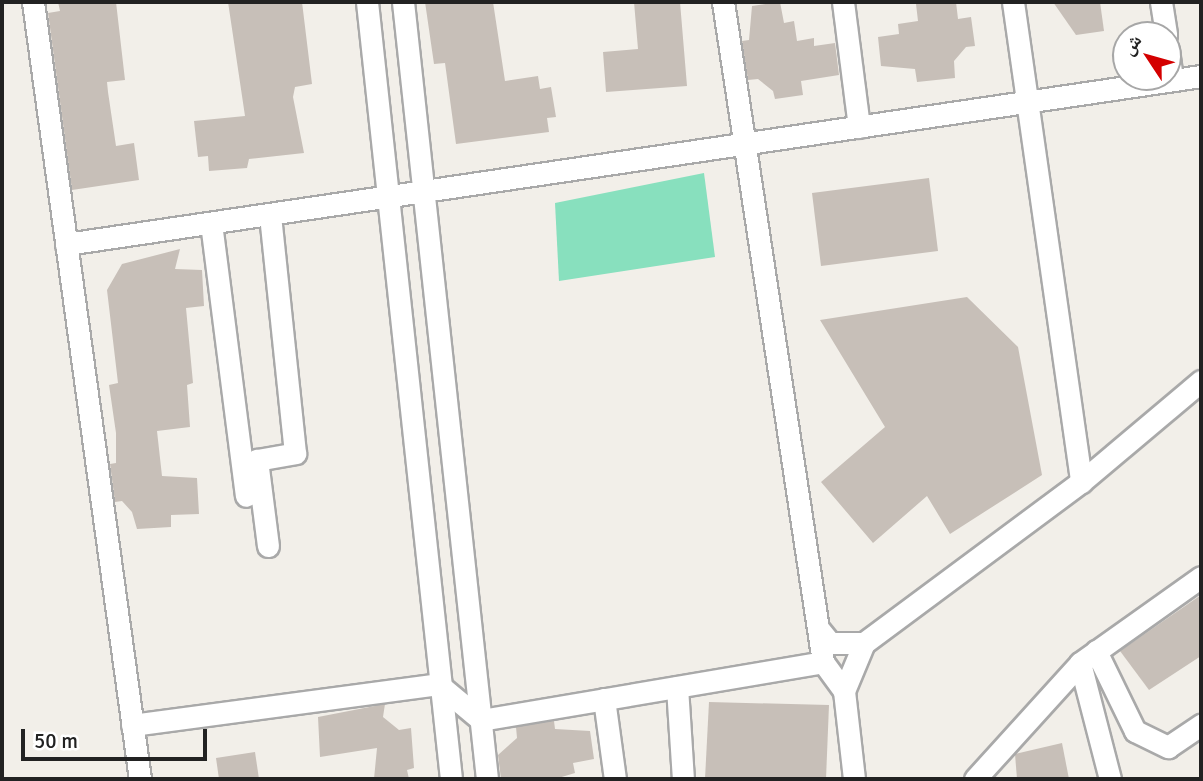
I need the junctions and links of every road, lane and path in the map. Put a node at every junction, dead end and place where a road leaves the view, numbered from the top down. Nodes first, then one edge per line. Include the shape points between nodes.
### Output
1 (33, 2) edge
2 (367, 2) edge
3 (404, 2) edge
4 (723, 2) edge
5 (843, 2) edge
6 (1013, 2) edge
7 (1161, 2) edge
8 (1164, 21) edge
9 (1201, 76) edge
10 (1182, 79) edge
11 (1112, 89) edge
12 (1027, 102) junction
13 (859, 127) junction
14 (744, 143) junction
15 (425, 191) junction
16 (390, 196) junction
17 (270, 214) junction
18 (211, 223) junction
19 (66, 244) junction
20 (1201, 381) edge
21 (1081, 482) junction
22 (246, 496) dead end
23 (268, 546) dead end
24 (1201, 577) edge
25 (818, 628) junction
26 (864, 643) junction
27 (1088, 657) junction
28 (823, 662) junction
29 (438, 684) junction
30 (677, 687) junction
31 (844, 691) junction
32 (604, 699) junction
33 (481, 720) junction
34 (132, 724) junction
35 (1201, 725) edge
36 (140, 779) edge
37 (451, 779) edge
38 (487, 779) edge
39 (615, 779) edge
40 (682, 779) edge
41 (854, 779) edge
42 (975, 779) edge
43 (1110, 779) edge

1 - 19 street
2 - 16 street
3 - 15 street
4 - 14 street
5 - 13 street
6 - 12 street
7 - 8 street
9 - 10 street
11 - 12 street
12 - 13 street
12 - 21 street
13 - 14 street
14 - 15 street
14 - 25 street
15 - 16 street
15 - 33 street
16 - 17 street
16 - 29 street
17 - 18 street
17 - 23 street via 295,453 257,460
18 - 19 street
18 - 22 street
19 - 34 street
20 - 21 street
21 - 26 street
24 - 27 street
25 - 26 street via 830,643
25 - 28 street
26 - 31 street
27 - 35 street via 1135,731 1168,747
27 - 42 street
27 - 43 street
28 - 30 street
28 - 31 street
29 - 33 street
29 - 34 street
29 - 37 street
30 - 32 street
30 - 40 street
31 - 41 street
32 - 33 street
32 - 39 street
33 - 38 street
34 - 36 street

